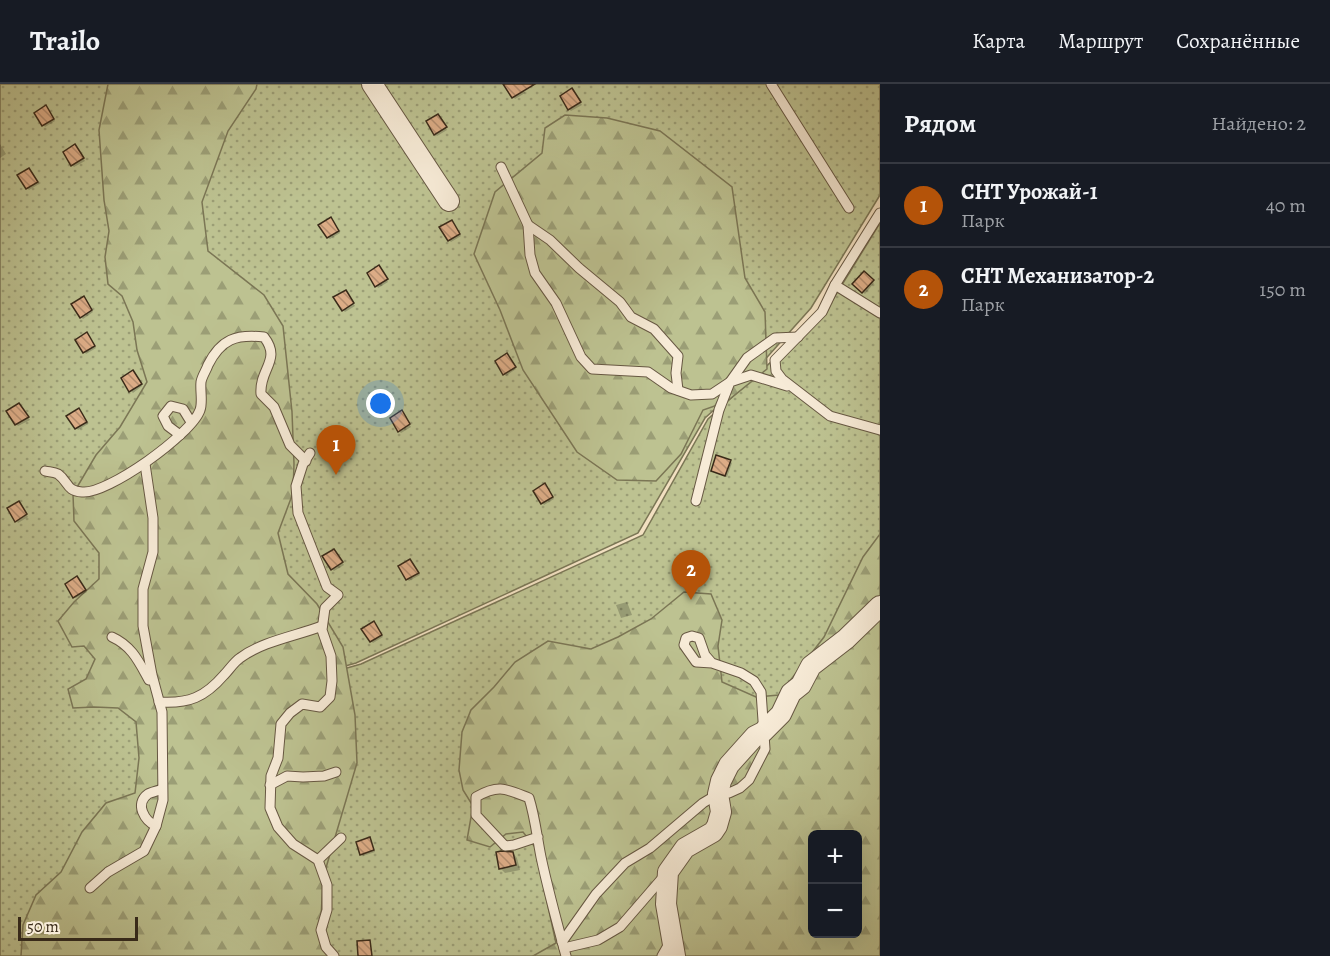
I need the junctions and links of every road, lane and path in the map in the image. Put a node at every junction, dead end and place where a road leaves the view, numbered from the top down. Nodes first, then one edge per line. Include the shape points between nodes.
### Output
1 (372, 84) edge
2 (771, 84) edge
3 (501, 167) dead end
4 (449, 201) dead end
5 (849, 208) dead end
6 (880, 213) edge
7 (528, 225) junction
8 (835, 285) junction
9 (880, 313) edge
10 (798, 337) junction
11 (730, 382) junction
12 (795, 389) junction
13 (678, 390) junction
14 (191, 422) junction
15 (880, 430) edge
16 (180, 435) junction
17 (145, 464) junction
18 (45, 471) dead end
19 (696, 501) dead end
20 (880, 606) edge
21 (322, 626) junction
22 (111, 637) dead end
23 (712, 663) dead end
24 (156, 690) junction
25 (159, 702) junction
26 (765, 730) junction
27 (336, 772) dead end
28 (270, 784) junction
29 (162, 789) junction
30 (718, 794) junction
31 (156, 826) junction
32 (538, 837) junction
33 (341, 838) dead end
34 (318, 860) junction
35 (668, 872) junction
36 (90, 888) dead end
37 (674, 946) edge
38 (564, 948) edge
39 (334, 956) edge
40 (662, 956) edge

1 - 4 street
2 - 5 lane
3 - 7 lane
6 - 8 lane
7 - 13 lane via 620,302 631,317 654,329 678,356
7 - 13 lane via 535,273 556,303 581,357 592,369 648,372
8 - 9 lane
8 - 10 lane via 822,312
10 - 11 lane via 775,338 747,358
10 - 12 lane via 775,360 776,371
11 - 12 lane via 751,375
11 - 13 lane via 712,394 691,395
11 - 19 lane
12 - 15 lane via 830,416
14 - 16 lane
14 - 16 lane via 183,409 171,406 163,416
14 - 21 lane via 200,410 201,380 215,351 230,339 264,337 272,355 260,382 261,394 274,407 290,445 308,457 296,486 298,513 327,586 338,595 325,608
16 - 17 lane
17 - 18 lane via 84,493 70,489 57,473
17 - 24 lane via 153,518 153,552 143,589 143,626
20 - 26 street via 811,666 781,714
21 - 25 lane via 264,645 239,658 203,694 180,704
21 - 28 lane via 331,656 330,697 320,707 302,704 281,724 278,758
22 - 24 lane via 135,654
23 - 26 lane via 754,681 761,692
24 - 25 lane
25 - 29 lane
26 - 30 street via 729,765
27 - 28 lane via 324,776 287,776
28 - 34 lane via 270,808 278,827 293,844
29 - 31 lane
29 - 31 lane via 142,801 142,812
30 - 35 street via 721,812 717,826 686,848
30 - 38 lane via 625,863 596,894
31 - 36 lane via 144,851 108,872
32 - 32 lane via 529,798 505,788 491,789 476,797 476,815 505,846
32 - 38 lane
33 - 34 lane
34 - 39 lane via 327,885 327,910 321,930 326,947
35 - 37 street via 666,904
35 - 38 lane via 620,927 598,940
37 - 40 lane

